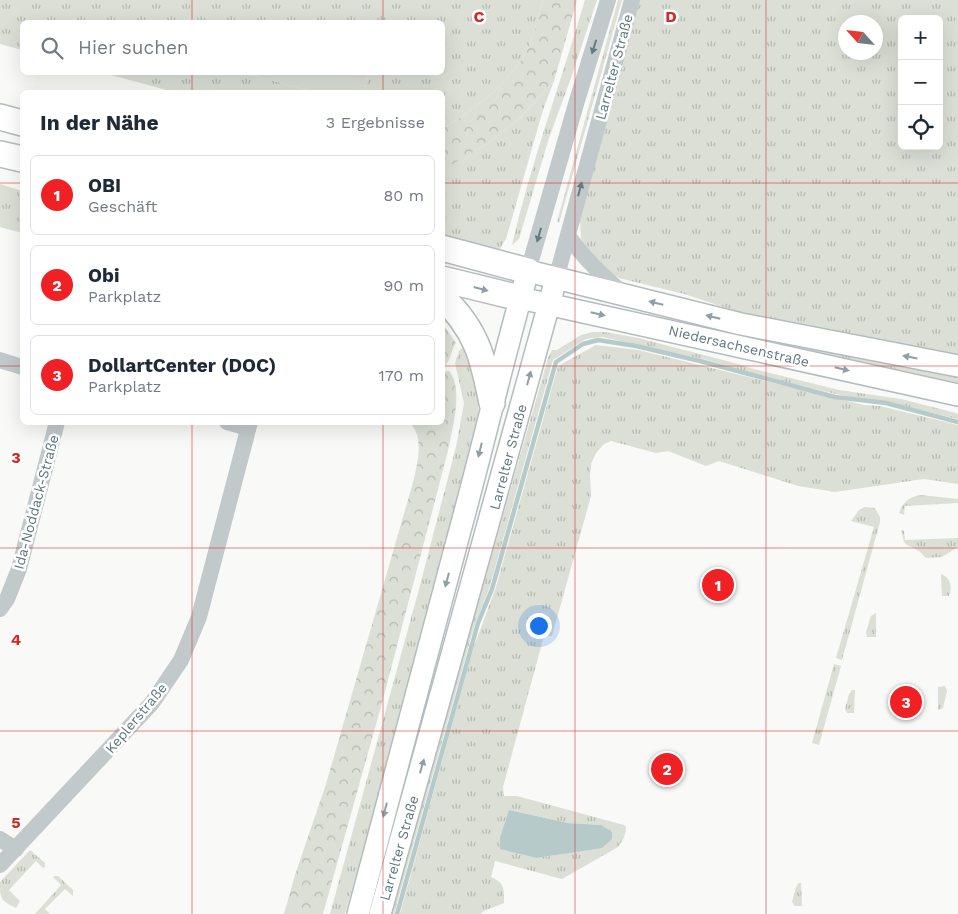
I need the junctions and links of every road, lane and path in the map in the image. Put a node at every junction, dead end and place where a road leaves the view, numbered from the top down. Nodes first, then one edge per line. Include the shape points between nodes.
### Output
1 (608, 0) edge
2 (632, 0) edge
3 (0, 117) edge
4 (20, 122) edge
5 (568, 236) junction
6 (445, 249) edge
7 (528, 271) junction
8 (556, 279) junction
9 (445, 280) edge
10 (626, 296) junction
11 (520, 298) junction
12 (445, 300) edge
13 (550, 304) junction
14 (0, 360) edge
15 (20, 366) edge
16 (958, 366) edge
17 (958, 395) edge
18 (492, 403) junction
19 (56, 425) edge
20 (249, 425) edge
21 (0, 609) edge
22 (0, 839) edge
23 (16, 849) junction
24 (0, 865) edge
25 (358, 914) edge
26 (380, 914) edge

1 -> 7 street, Larrelter Straße
5 -> 2 street, Larrelter Straße
3 - 4 highway
5 - 8 street, Larrelter Straße
5 - 10 street via 594,268
6 - 7 highway
7 - 8 main road, Niedersachsenstraße
7 - 11 main road, Larrelter Straße
8 - 10 main road, Niedersachsenstraße
8 - 13 main road, Larrelter Straße
9 -> 11 highway
16 -> 10 main road, Niedersachsenstraße via 742,324
11 - 13 main road, Niedersachsenstraße
11 - 18 main road, Larrelter Straße
12 - 18 highway via 458,312 474,338
13 -> 17 main road, Niedersachsenstraße
26 -> 13 main road, Larrelter Straße
14 - 15 street
18 -> 25 main road, Larrelter Straße
19 - 21 street, Ida-Noddack-Straße via 19,568
20 - 23 street, Keplerstraße via 199,617 181,660 152,703
22 - 23 street
23 - 24 street, Keplerstraße

